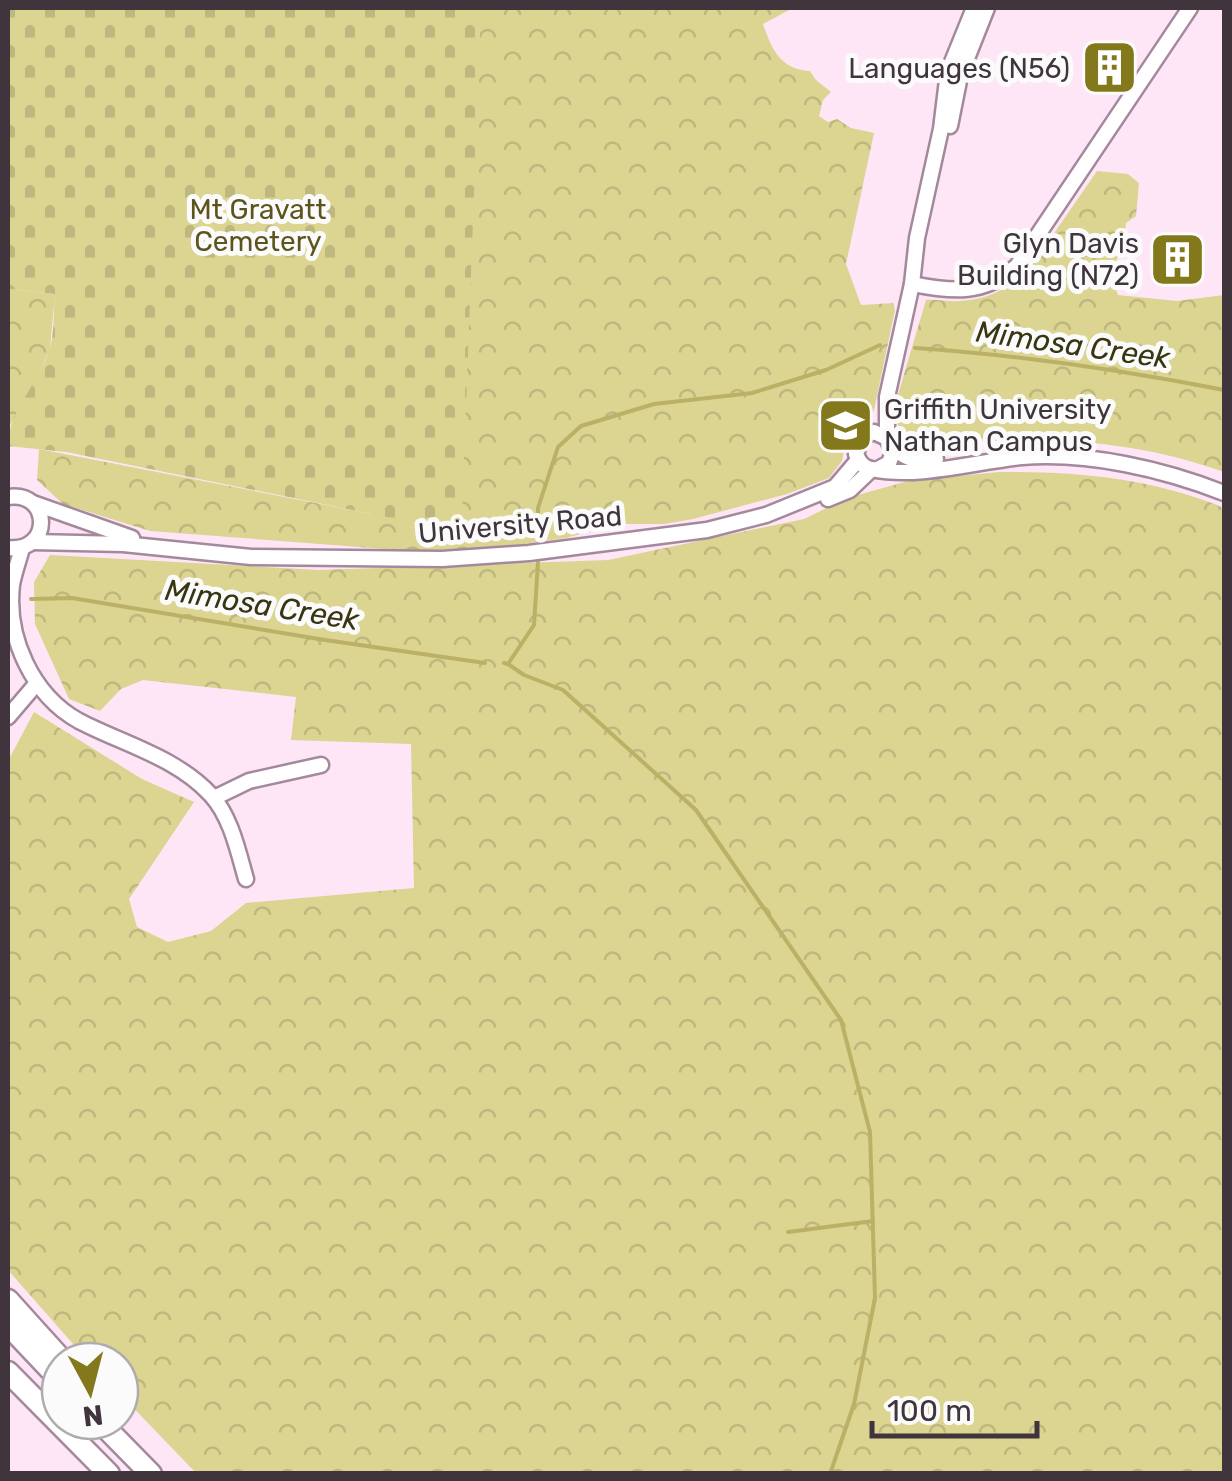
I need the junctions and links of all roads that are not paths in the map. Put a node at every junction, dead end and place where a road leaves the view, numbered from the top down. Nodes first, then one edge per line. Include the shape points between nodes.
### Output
1 (974, 8) edge
2 (987, 8) edge
3 (1190, 8) edge
4 (912, 284) junction
5 (886, 396) junction
6 (868, 433) junction
7 (890, 442) junction
8 (858, 460) junction
9 (875, 469) junction
10 (1224, 485) edge
11 (1224, 494) edge
12 (8, 497) edge
13 (33, 503) junction
14 (770, 514) junction
15 (21, 546) edge
16 (166, 548) junction
17 (8, 567) edge
18 (12, 584) junction
19 (38, 683) junction
20 (8, 717) edge
21 (320, 765) dead end
22 (214, 798) junction
23 (246, 879) dead end
24 (8, 1300) edge
25 (8, 1325) edge
26 (45, 1341) edge
27 (40, 1359) edge
28 (8, 1372) edge
29 (119, 1441) edge
30 (136, 1441) edge
31 (109, 1474) edge
32 (151, 1474) edge
33 (166, 1474) edge

1 - 4 street via 948,72
2 - 4 street via 960,76
3 - 4 street via 1017,266 975,290
4 - 5 street
5 - 6 street
5 - 7 street
6 - 7 street
6 - 8 street via 858,441
7 - 9 street via 889,462
7 - 10 street via 916,461 1049,450 1162,466
8 - 9 street
8 - 14 street, University Road via 835,487
9 - 11 street via 1071,459 1157,471
9 - 14 street via 850,490
12 - 13 street, University Road
13 - 15 street via 41,527
13 - 16 street, University Road
14 - 16 street, University Road via 707,530 467,558 251,557
15 - 16 street, University Road
15 - 18 street
17 - 18 street
18 - 19 street via 12,620
19 - 20 street
19 - 22 street via 56,706 178,770
21 - 22 street via 249,781
22 - 23 street
24 - 26 highway
25 - 27 highway
28 - 31 highway
29 - 32 highway
30 - 33 highway

